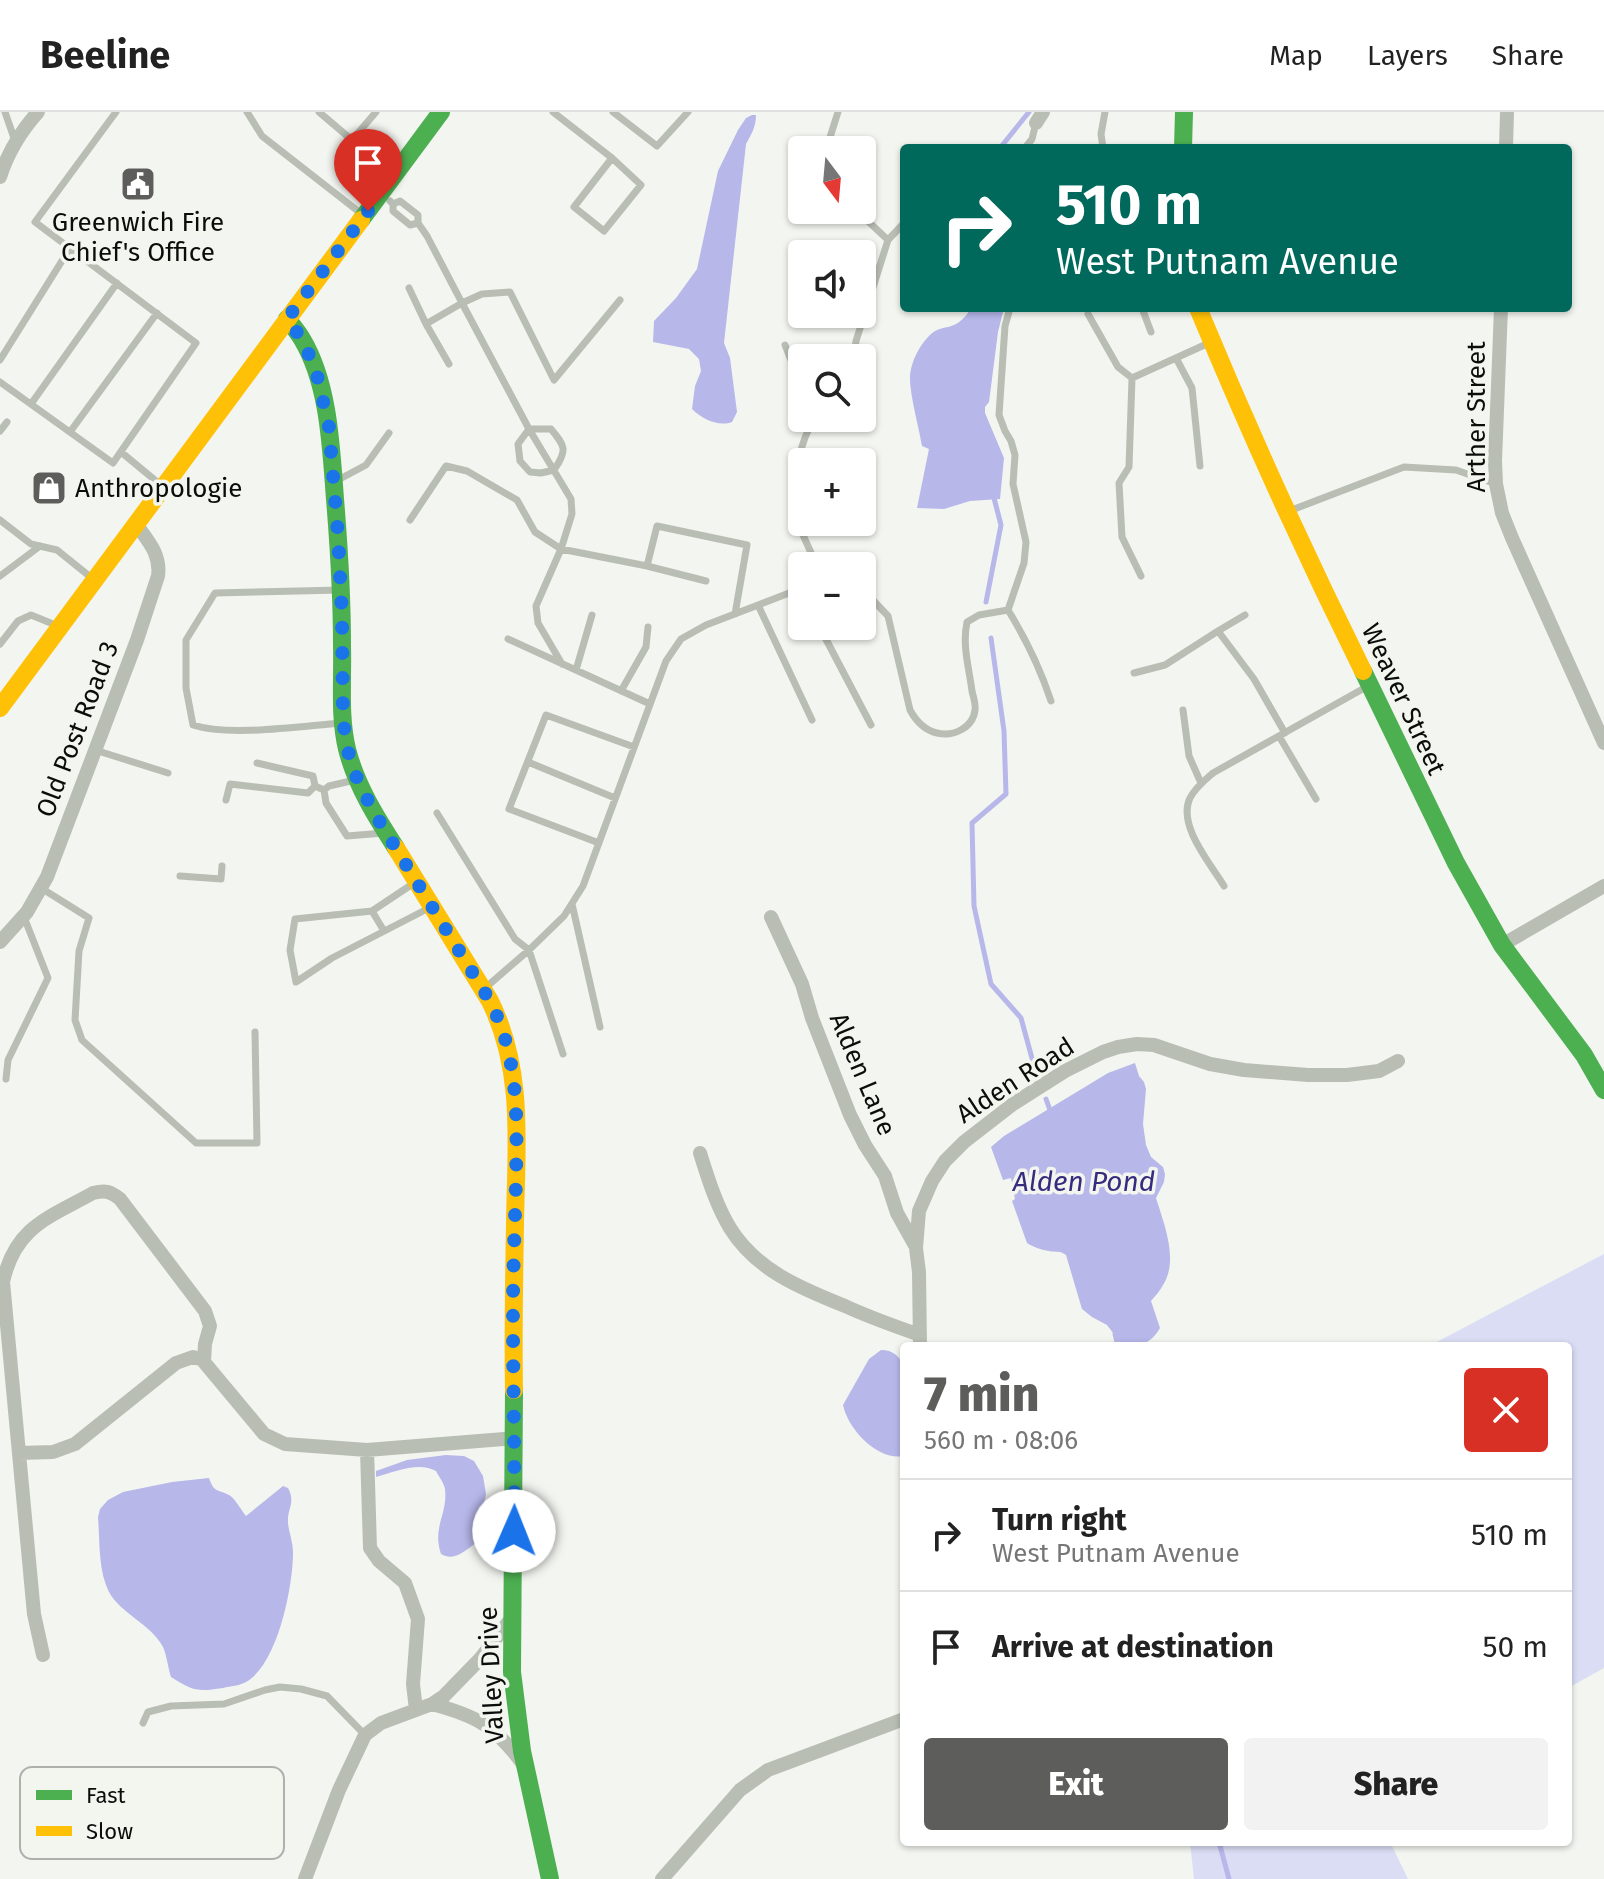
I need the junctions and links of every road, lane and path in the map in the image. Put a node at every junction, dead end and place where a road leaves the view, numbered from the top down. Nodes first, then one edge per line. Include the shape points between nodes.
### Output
1 (5, 112) edge
2 (38, 112) edge
3 (116, 112) edge
4 (247, 112) edge
5 (319, 112) edge
6 (376, 112) edge
7 (441, 112) edge
8 (553, 112) edge
9 (613, 112) edge
10 (688, 112) edge
11 (838, 112) edge
12 (1105, 112) edge
13 (1184, 112) edge
14 (1507, 112) edge
15 (1040, 117) edge
16 (830, 136) edge
17 (352, 140) junction
18 (15, 141) junction
19 (1030, 144) edge
20 (1102, 144) edge
21 (1183, 144) edge
22 (1506, 144) edge
23 (612, 158) junction
24 (396, 173) junction
25 (0, 177) edge
26 (387, 199) junction
27 (364, 217) junction
28 (418, 223) junction
29 (871, 224) edge
30 (900, 227) edge
31 (888, 240) junction
32 (70, 248) junction
33 (117, 283) junction
34 (409, 288) dead end
35 (620, 300) dead end
36 (462, 303) junction
37 (1009, 312) edge
38 (1144, 312) edge
39 (1200, 312) edge
40 (1501, 312) edge
41 (157, 313) junction
42 (1088, 314) dead end
43 (287, 319) junction
44 (426, 324) junction
45 (1151, 332) dead end
46 (1211, 342) junction
47 (856, 344) edge
48 (785, 345) dead end
49 (788, 352) edge
50 (1176, 358) junction
51 (0, 360) edge
52 (449, 364) dead end
53 (1132, 378) junction
54 (0, 382) edge
55 (31, 404) junction
56 (7, 422) dead end
57 (529, 429) junction
58 (0, 431) edge
59 (70, 432) junction
60 (806, 432) edge
61 (389, 433) dead end
62 (121, 452) junction
63 (1200, 466) dead end
64 (554, 470) junction
65 (334, 483) junction
66 (1496, 484) junction
67 (163, 487) junction
68 (1287, 511) junction
69 (0, 520) edge
70 (410, 520) dead end
71 (136, 524) junction
72 (40, 546) junction
73 (561, 549) junction
74 (811, 552) edge
75 (647, 566) junction
76 (0, 576) edge
77 (1141, 576) dead end
78 (95, 580) junction
79 (706, 581) dead end
80 (341, 590) junction
81 (788, 595) edge
82 (876, 603) edge
83 (758, 605) junction
84 (1008, 610) junction
85 (735, 614) junction
86 (592, 615) dead end
87 (1245, 615) dead end
88 (61, 626) junction
89 (648, 627) dead end
90 (1218, 631) junction
91 (508, 639) dead end
92 (826, 640) edge
93 (0, 644) edge
94 (562, 664) junction
95 (576, 670) junction
96 (1134, 673) dead end
97 (1370, 685) junction
98 (621, 691) junction
99 (1051, 701) dead end
100 (650, 704) junction
101 (0, 708) edge
102 (1183, 710) dead end
103 (812, 720) dead end
104 (344, 723) junction
105 (871, 725) dead end
106 (1282, 734) junction
107 (1604, 743) edge
108 (634, 747) junction
109 (95, 750) junction
110 (528, 762) junction
111 (257, 763) dead end
112 (168, 773) dead end
113 (358, 780) junction
114 (1201, 783) junction
115 (315, 786) junction
116 (324, 790) junction
117 (615, 798) junction
118 (1316, 799) dead end
119 (226, 800) dead end
120 (437, 813) dead end
121 (386, 833) junction
122 (599, 843) junction
123 (222, 866) dead end
124 (180, 876) dead end
125 (416, 882) junction
126 (1224, 886) dead end
127 (1604, 886) edge
128 (41, 888) junction
129 (572, 904) junction
130 (431, 906) junction
131 (372, 911) junction
132 (24, 917) junction
133 (771, 917) dead end
134 (384, 931) junction
135 (0, 942) edge
136 (1502, 945) junction
137 (529, 950) junction
138 (483, 989) junction
139 (600, 1027) dead end
140 (255, 1032) dead end
141 (563, 1054) dead end
142 (1398, 1061) dead end
143 (6, 1079) dead end
144 (1604, 1090) edge
145 (700, 1153) dead end
146 (916, 1248) junction
147 (920, 1340) edge
148 (204, 1360) junction
149 (515, 1438) junction
150 (367, 1450) junction
151 (19, 1453) junction
152 (513, 1616) junction
153 (43, 1655) dead end
154 (432, 1704) junction
155 (416, 1710) junction
156 (900, 1720) edge
157 (143, 1723) dead end
158 (365, 1735) junction
159 (523, 1764) junction
160 (305, 1879) edge
161 (550, 1879) edge
162 (662, 1879) edge

1 - 18 lane
2 - 18 street
3 - 32 lane via 35,222
4 - 27 lane via 262,136
5 - 17 lane
6 - 17 lane
7 - 24 street
8 - 23 lane
9 - 10 lane via 657,146
11 - 16 lane
12 - 20 lane
13 - 21 street
14 - 22 street
15 - 19 lane
17 - 24 lane
18 - 25 street
23 - 23 lane via 574,207 604,231 641,185
24 - 26 street
26 - 27 street
26 - 28 lane via 410,225
26 - 28 lane via 400,201 418,215
27 - 43 street
28 - 36 lane
29 - 31 lane
30 - 31 lane
31 - 47 lane
32 - 33 lane
32 - 51 lane
33 - 41 lane
33 - 55 lane
34 - 44 lane
35 - 36 lane via 554,380 510,292 482,294
36 - 44 lane
36 - 57 lane
37 - 84 lane via 999,415 1015,455 1013,484 1026,542
38 - 45 lane
39 - 46 street, Weaver Street
40 - 66 street, Arther Street
41 - 59 lane
41 - 62 lane via 196,343
42 - 53 lane via 1118,367
43 - 65 street, Valley Drive via 302,339 321,388
43 - 67 street
44 - 52 lane
46 - 50 lane
46 - 68 street, Weaver Street
48 - 49 lane
50 - 53 lane
50 - 63 lane via 1192,388
53 - 77 lane via 1129,467 1119,483 1122,537
54 - 55 lane
55 - 59 lane
56 - 58 lane
57 - 64 lane
57 - 64 lane via 551,429 563,444 563,457
57 - 64 lane via 518,444 520,461 530,472
59 - 62 lane via 113,463
60 - 74 lane via 797,462 797,501
61 - 65 lane via 366,465
62 - 67 lane
64 - 73 lane via 571,499
65 - 80 street, Valley Drive
66 - 68 lane via 1456,470 1404,467
66 - 107 street, Arther Street via 1512,538
67 - 71 street
68 - 97 street, Weaver Street
69 - 72 lane
70 - 73 lane via 446,466 467,471 517,500 535,532
71 - 78 street
71 - 109 street, Old Post Road 3 via 156,553 158,576
72 - 76 lane
72 - 78 lane via 57,550
73 - 75 lane
73 - 94 lane via 536,606 538,623
75 - 79 lane
75 - 85 lane via 657,526 747,545
78 - 88 street
80 - 104 street, Valley Drive
80 - 104 lane via 215,593 186,640 186,688 193,725 207,729
81 - 83 lane
82 - 84 lane via 888,616 915,720 942,735 964,729 975,709 964,638 967,622
83 - 85 lane
83 - 103 lane
84 - 99 lane via 1026,638
85 - 100 lane via 681,639 666,661
86 - 95 lane
87 - 90 lane
88 - 93 lane via 31,615 18,621
88 - 101 street
89 - 98 lane via 646,647
90 - 96 lane via 1165,665
90 - 106 lane via 1254,679
91 - 94 lane
92 - 105 lane
94 - 95 lane
95 - 98 lane
97 - 106 lane
97 - 136 street, Weaver Street
98 - 100 lane
100 - 108 lane
102 - 114 lane via 1189,756
104 - 113 street, Valley Drive
106 - 114 lane
106 - 118 lane
108 - 110 lane via 546,715
108 - 117 lane
109 - 112 lane
109 - 128 street, Old Post Road 3
110 - 117 lane
110 - 122 lane via 509,809
111 - 115 lane via 313,776
113 - 116 lane
113 - 121 street, Valley Drive
114 - 126 lane via 1190,798 1188,823
115 - 116 lane
115 - 119 lane via 308,793 230,784
116 - 121 lane via 326,803 347,836
117 - 122 lane
120 - 137 lane via 515,939
121 - 125 street, Valley Drive
122 - 129 lane
123 - 124 lane via 221,879
125 - 130 street, Valley Drive
125 - 131 lane
127 - 136 street
128 - 132 street, Old Post Road 3
128 - 140 lane via 89,918 77,979 75,1020 82,1040 196,1143 257,1143
129 - 137 lane
129 - 139 lane
130 - 134 lane
130 - 138 street, Valley Drive
131 - 134 lane
131 - 134 lane via 295,919 290,950 296,982
132 - 135 street, Old Post Road 3
132 - 143 lane via 48,978 8,1060
133 - 146 street, Alden Lane via 850,1115 885,1176
136 - 144 street, Weaver Street
137 - 138 lane
137 - 141 lane
138 - 149 street, Valley Drive via 500,1021 515,1080
142 - 146 street, Alden Road via 1379,1071 1308,1075 1210,1064 1154,1045 1103,1052 1013,1104 954,1151 919,1211
145 - 147 street via 730,1228 767,1269
146 - 147 street, Alden Road
148 - 150 street via 264,1434 285,1444
148 - 151 street via 193,1357 176,1363 75,1444 53,1452
148 - 151 street via 210,1326 205,1311 120,1199 111,1191 93,1193 29,1230 7,1263 3,1282
149 - 150 street
149 - 152 street, Valley Drive
150 - 155 street via 370,1548 405,1583 418,1619
151 - 153 street via 34,1614
152 - 154 street via 480,1659
152 - 159 street, Valley Drive via 514,1710
154 - 155 street
154 - 159 street via 487,1725
155 - 158 street
156 - 162 street via 768,1770 740,1790
157 - 158 lane via 148,1712 224,1704 280,1687 327,1696
158 - 160 street
159 - 161 street, Valley Drive

